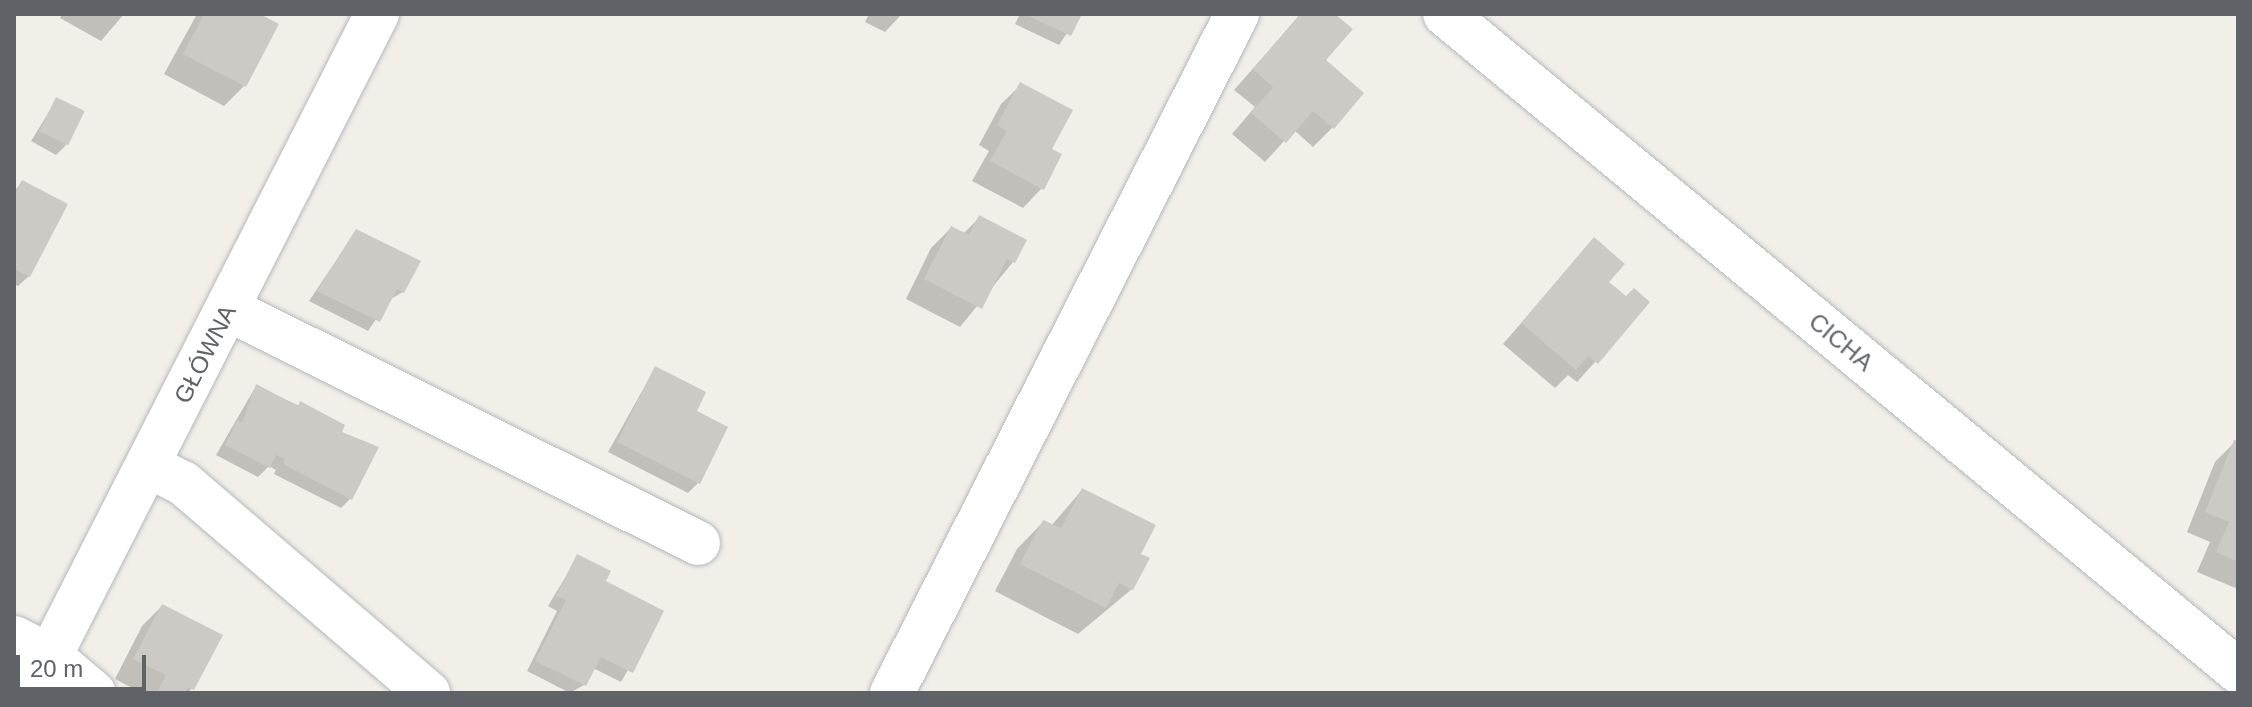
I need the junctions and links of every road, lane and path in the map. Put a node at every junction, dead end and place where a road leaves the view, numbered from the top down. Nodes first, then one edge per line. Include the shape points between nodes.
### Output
1 (377, 14) edge
2 (1237, 14) edge
3 (1445, 14) edge
4 (228, 309) junction
5 (149, 466) junction
6 (698, 543) dead end
7 (32, 662) edge
8 (2238, 671) edge
9 (94, 693) edge
10 (428, 693) edge
11 (892, 693) edge

1 - 4 street, GŁÓWNA
2 - 11 street
3 - 8 street, CICHA
4 - 5 street, GŁÓWNA
4 - 6 street
5 - 7 street, GŁÓWNA
5 - 10 street via 183,483
7 - 9 street

